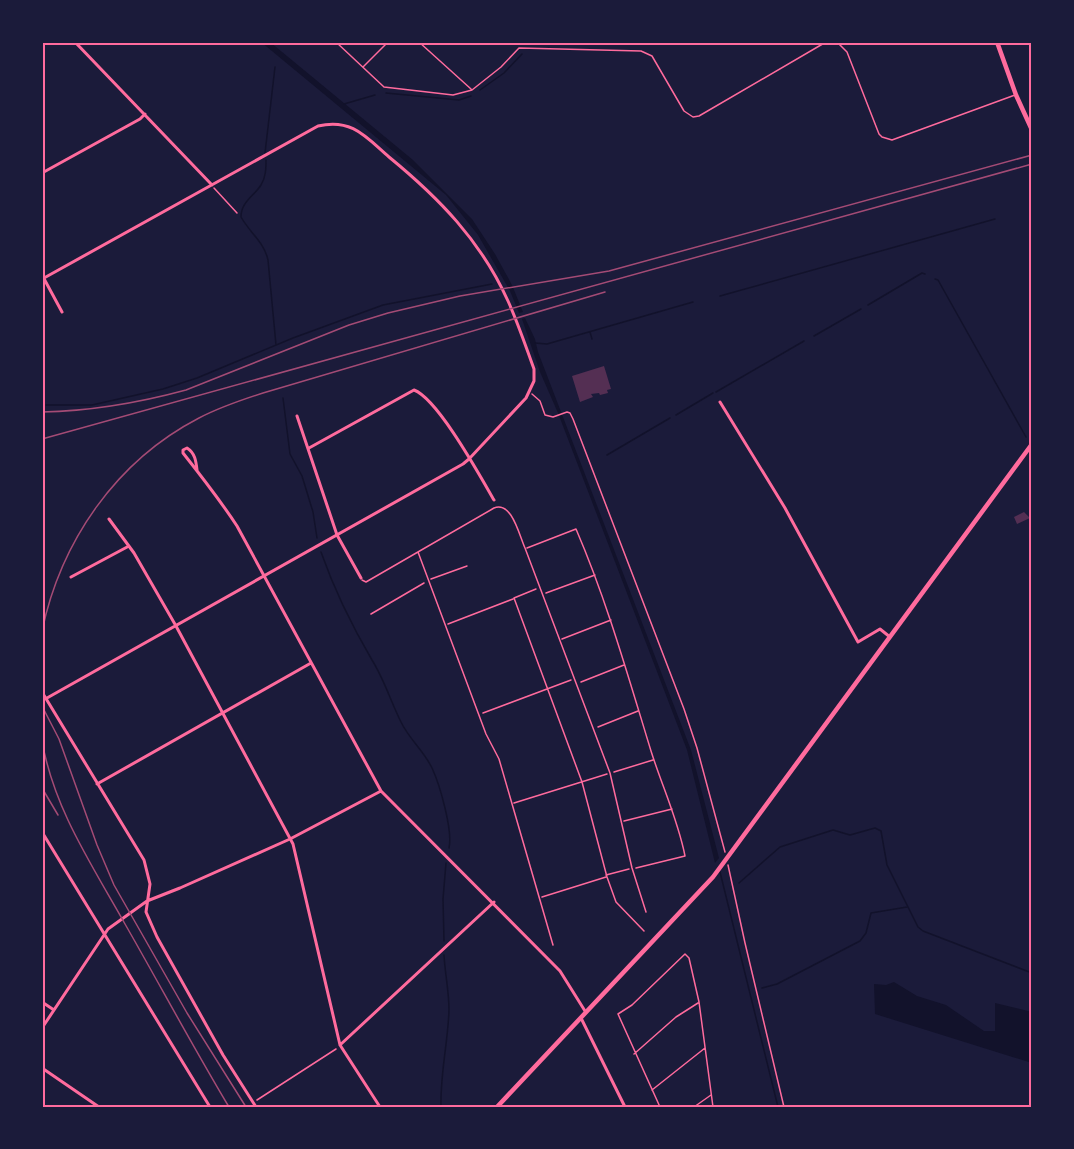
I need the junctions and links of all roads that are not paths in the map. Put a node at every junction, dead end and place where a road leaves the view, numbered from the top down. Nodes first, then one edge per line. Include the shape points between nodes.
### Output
1 (75, 42) edge
2 (336, 42) edge
3 (387, 42) edge
4 (418, 42) edge
5 (826, 42) edge
6 (837, 42) edge
7 (997, 42) edge
8 (363, 67) junction
9 (472, 90) junction
10 (1016, 95) junction
11 (145, 114) junction
12 (1032, 130) edge
13 (42, 173) edge
14 (212, 185) junction
15 (43, 277) edge
16 (62, 312) dead end
17 (720, 402) dead end
18 (297, 416) dead end
19 (1032, 444) edge
20 (309, 448) junction
21 (469, 459) junction
22 (197, 470) junction
23 (494, 500) dead end
24 (109, 519) dead end
25 (337, 535) junction
26 (129, 546) junction
27 (418, 551) junction
28 (70, 577) dead end
29 (264, 577) junction
30 (361, 578) joint
31 (176, 626) junction
32 (890, 637) junction
33 (311, 663) junction
34 (42, 692) edge
35 (47, 699) junction
36 (222, 714) junction
37 (97, 784) junction
38 (381, 791) junction
39 (42, 832) edge
40 (290, 838) junction
41 (147, 901) junction
42 (494, 902) junction
43 (646, 912) dead end
44 (104, 936) junction
45 (553, 945) dead end
46 (42, 1002) edge
47 (54, 1010) junction
48 (585, 1011) junction
49 (580, 1017) junction
50 (42, 1028) edge
51 (340, 1045) junction
52 (42, 1068) edge
53 (99, 1107) edge
54 (210, 1107) edge
55 (256, 1107) edge
56 (380, 1107) edge
57 (497, 1107) edge
58 (625, 1107) edge

1 - 11 street
2 - 8 lane
3 - 8 lane
4 - 9 lane
5 - 9 lane via 699,116 687,114 652,56 640,51 519,48
6 - 10 lane via 847,52 879,134 892,141
7 - 10 main road
8 - 9 lane via 384,87 453,94
10 - 12 main road
11 - 13 street
11 - 14 street
14 - 15 street
14 - 21 street via 318,126 340,123 357,130 430,192 462,225 508,301 534,369 534,381 526,398
15 - 16 street
17 - 32 street via 785,508 858,642 879,629
18 - 20 street
19 - 32 main road
20 - 21 street via 414,390 446,421
20 - 25 street
21 - 23 street
21 - 25 street
22 - 22 street via 183,453 187,448 192,451
22 - 29 street via 237,526
24 - 26 street
25 - 29 street
25 - 30 street
26 - 28 street
26 - 31 street
27 - 30 lane via 366,582
27 - 43 lane via 499,506 510,512 610,773
27 - 45 lane via 499,759
29 - 31 street
29 - 33 street
31 - 35 street
31 - 36 street
32 - 48 main road via 713,877
33 - 36 street
33 - 38 street
34 - 35 street
35 - 37 street
36 - 37 street
36 - 40 street
37 - 41 street via 144,860 150,884
38 - 40 street
38 - 42 street
39 - 44 street
40 - 41 street
40 - 51 street
41 - 44 street via 112,925
41 - 55 street via 146,912 157,938
42 - 48 street via 560,971
42 - 51 street
44 - 47 street
44 - 54 street
46 - 47 street
47 - 50 street
48 - 49 main road
49 - 57 main road
49 - 58 street
51 - 56 street
52 - 53 street

